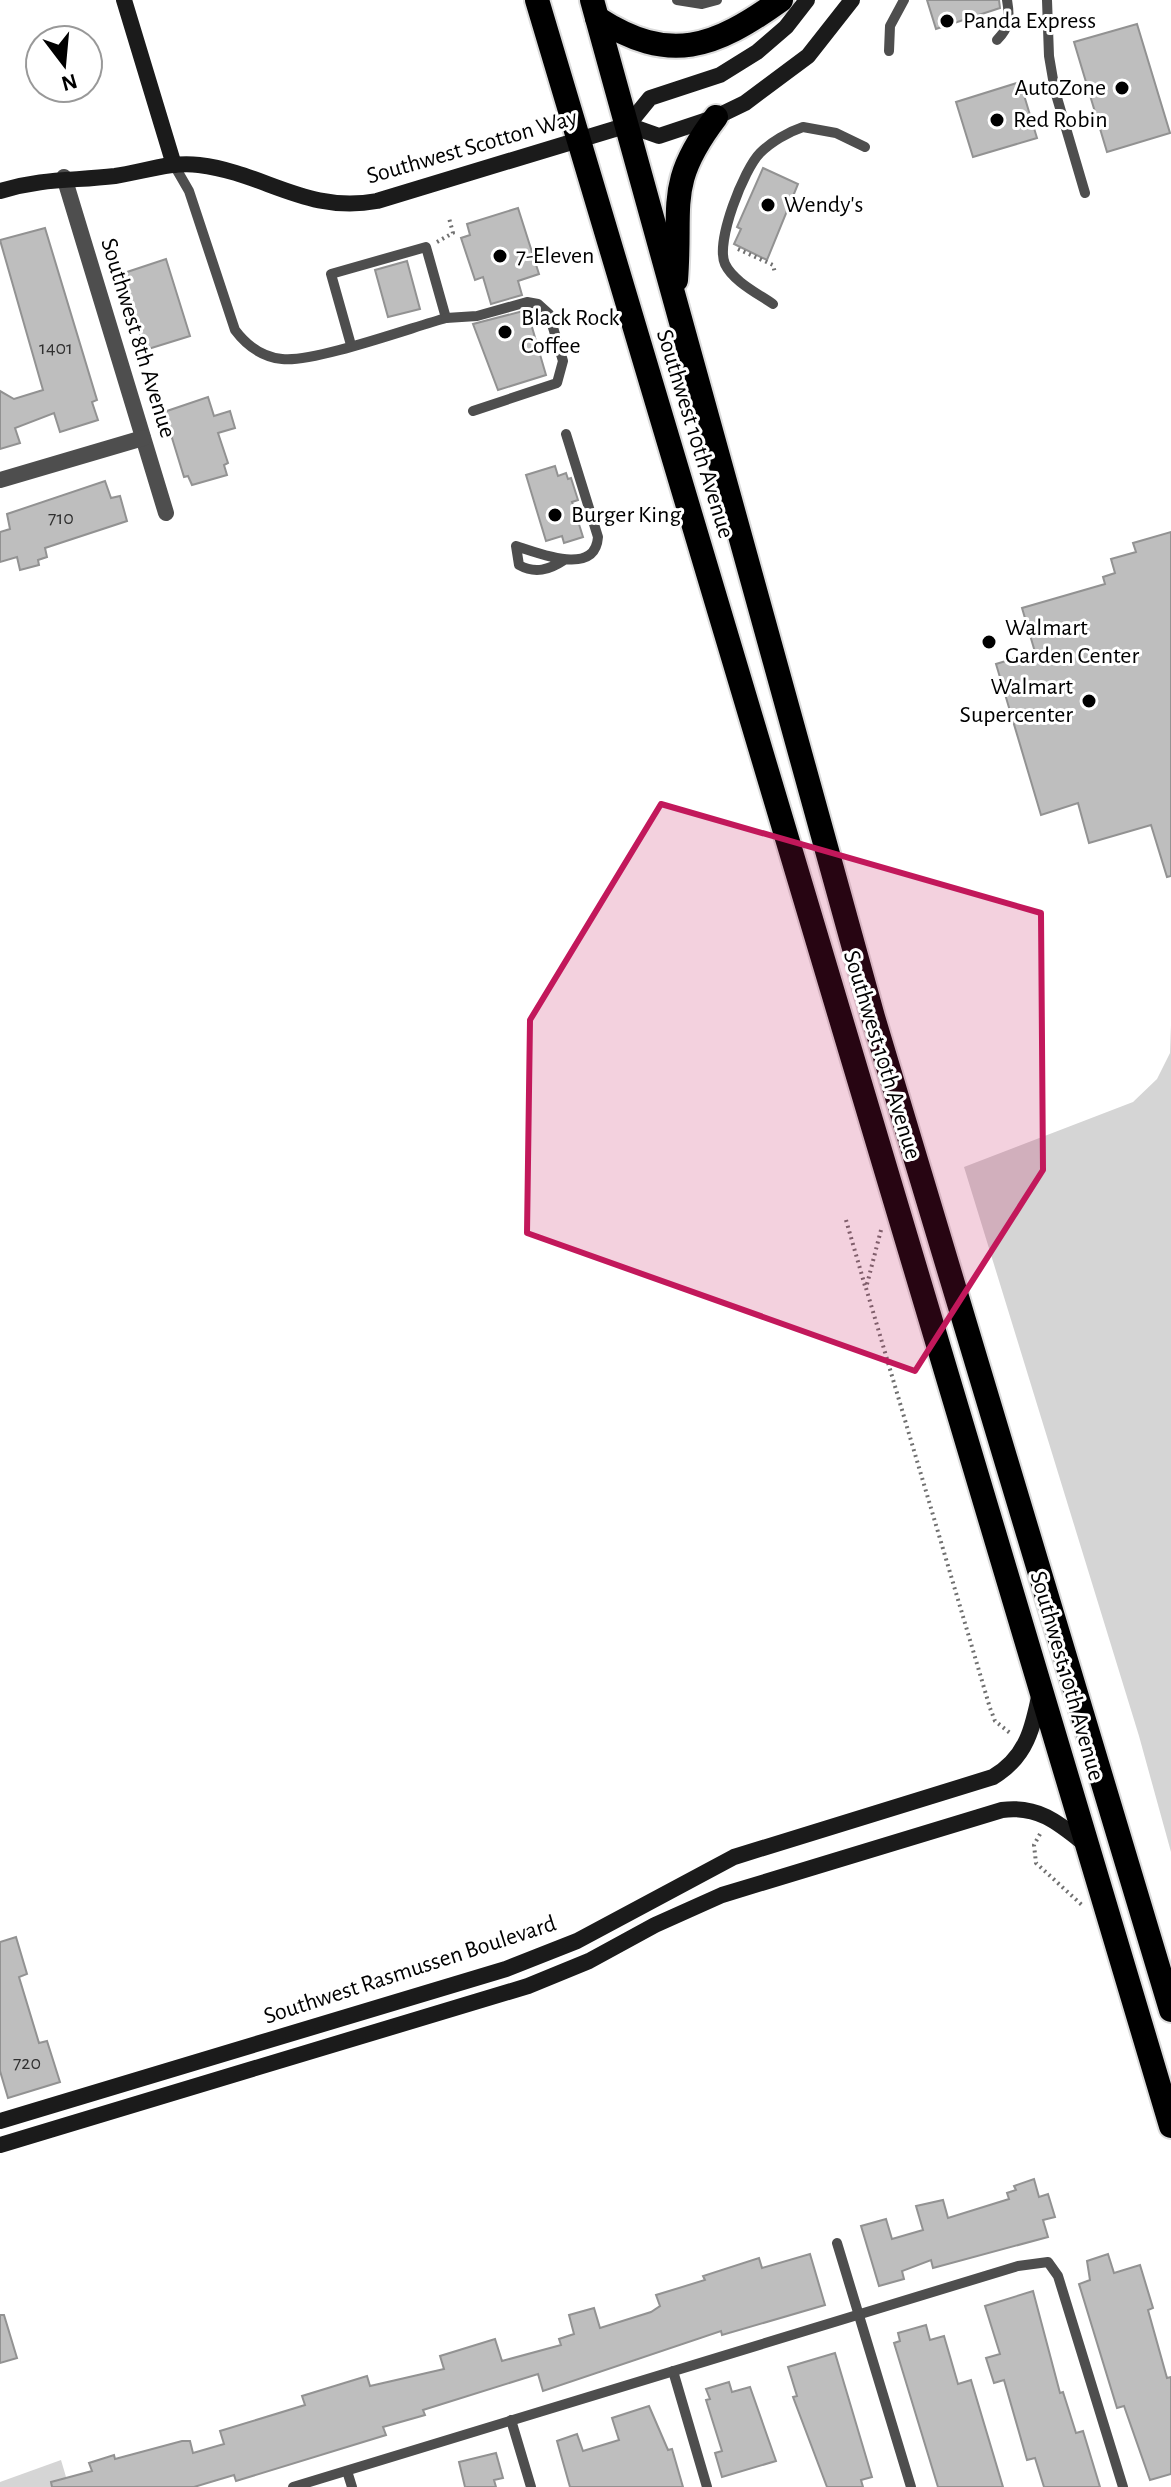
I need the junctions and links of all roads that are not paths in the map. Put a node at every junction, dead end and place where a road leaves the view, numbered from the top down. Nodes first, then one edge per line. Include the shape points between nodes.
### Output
1 (124, 0) edge
2 (537, 0) edge
3 (677, 0) edge
4 (717, 0) edge
5 (781, 0) edge
6 (807, 0) edge
7 (852, 0) edge
8 (904, 0) edge
9 (1007, 0) edge
10 (1047, 0) edge
11 (594, 9) edge
12 (997, 40) dead end
13 (889, 51) dead end
14 (716, 117) junction
15 (628, 125) junction
16 (579, 141) junction
17 (865, 147) dead end
18 (174, 165) junction
19 (64, 177) junction
20 (0, 191) edge
21 (1085, 193) dead end
22 (674, 294) junction
23 (773, 304) dead end
24 (446, 318) junction
25 (351, 345) junction
26 (473, 411) dead end
27 (566, 434) dead end
28 (143, 438) junction
29 (0, 480) edge
30 (166, 513) dead end
31 (564, 560) junction
32 (1041, 1686) junction
33 (1087, 1846) junction
34 (1171, 2010) edge
35 (0, 2121) edge
36 (1171, 2126) edge
37 (0, 2145) edge
38 (837, 2243) dead end
39 (859, 2314) junction
40 (673, 2371) junction
41 (511, 2420) junction
42 (347, 2471) junction
43 (293, 2487) edge
44 (352, 2487) edge
45 (531, 2487) edge
46 (707, 2487) edge
47 (911, 2487) edge
48 (1123, 2487) edge

1 - 18 street
2 - 16 highway, Southwest 10th Avenue
3 - 4 lane
5 - 11 highway via 728,32 677,47 637,40
6 - 15 street, Southwest Scotton Way via 786,27 744,61 706,81 650,98
7 - 14 street via 826,36 790,71
8 - 13 lane via 890,26
9 - 12 lane via 1010,17
10 - 21 lane via 1055,91
11 - 15 highway, Southwest 10th Avenue
14 - 15 street via 659,136
14 - 22 highway via 687,161 677,193 680,235
15 - 16 street, Southwest Scotton Way
15 - 22 highway, Southwest 10th Avenue
16 - 18 street, Southwest Scotton Way via 359,204 318,202 223,170
16 - 32 highway, Southwest 10th Avenue
17 - 23 lane via 836,133 803,127 754,162 725,230 722,253 732,274
18 - 19 street, Southwest Scotton Way via 111,176
18 - 25 lane via 189,191 242,339 259,353 281,359
19 - 20 street, Southwest Scotton Way
19 - 28 street, Southwest 8th Avenue
22 - 34 highway, Southwest 10th Avenue via 873,1017
24 - 25 lane
24 - 25 lane via 426,247 331,274
24 - 26 lane via 538,304 549,314 563,361 561,376 550,388
27 - 31 lane via 598,537 590,555
28 - 29 street
28 - 30 street, Southwest 8th Avenue
31 - 31 lane via 516,546 519,565 526,569 543,571
32 - 33 highway, Southwest 10th Avenue
32 - 35 street, Southwest Rasmussen Boulevard via 1022,1752 993,1777 734,1857 577,1941 506,1969
33 - 36 highway, Southwest 10th Avenue
33 - 37 street, Southwest Rasmussen Boulevard via 1032,1808 1002,1810 722,1895 528,1986
38 - 39 lane
39 - 40 lane
39 - 47 lane
39 - 48 lane via 1018,2266 1048,2262 1058,2276
40 - 41 lane
40 - 46 lane
41 - 42 lane
41 - 45 lane
42 - 43 lane
42 - 44 lane

